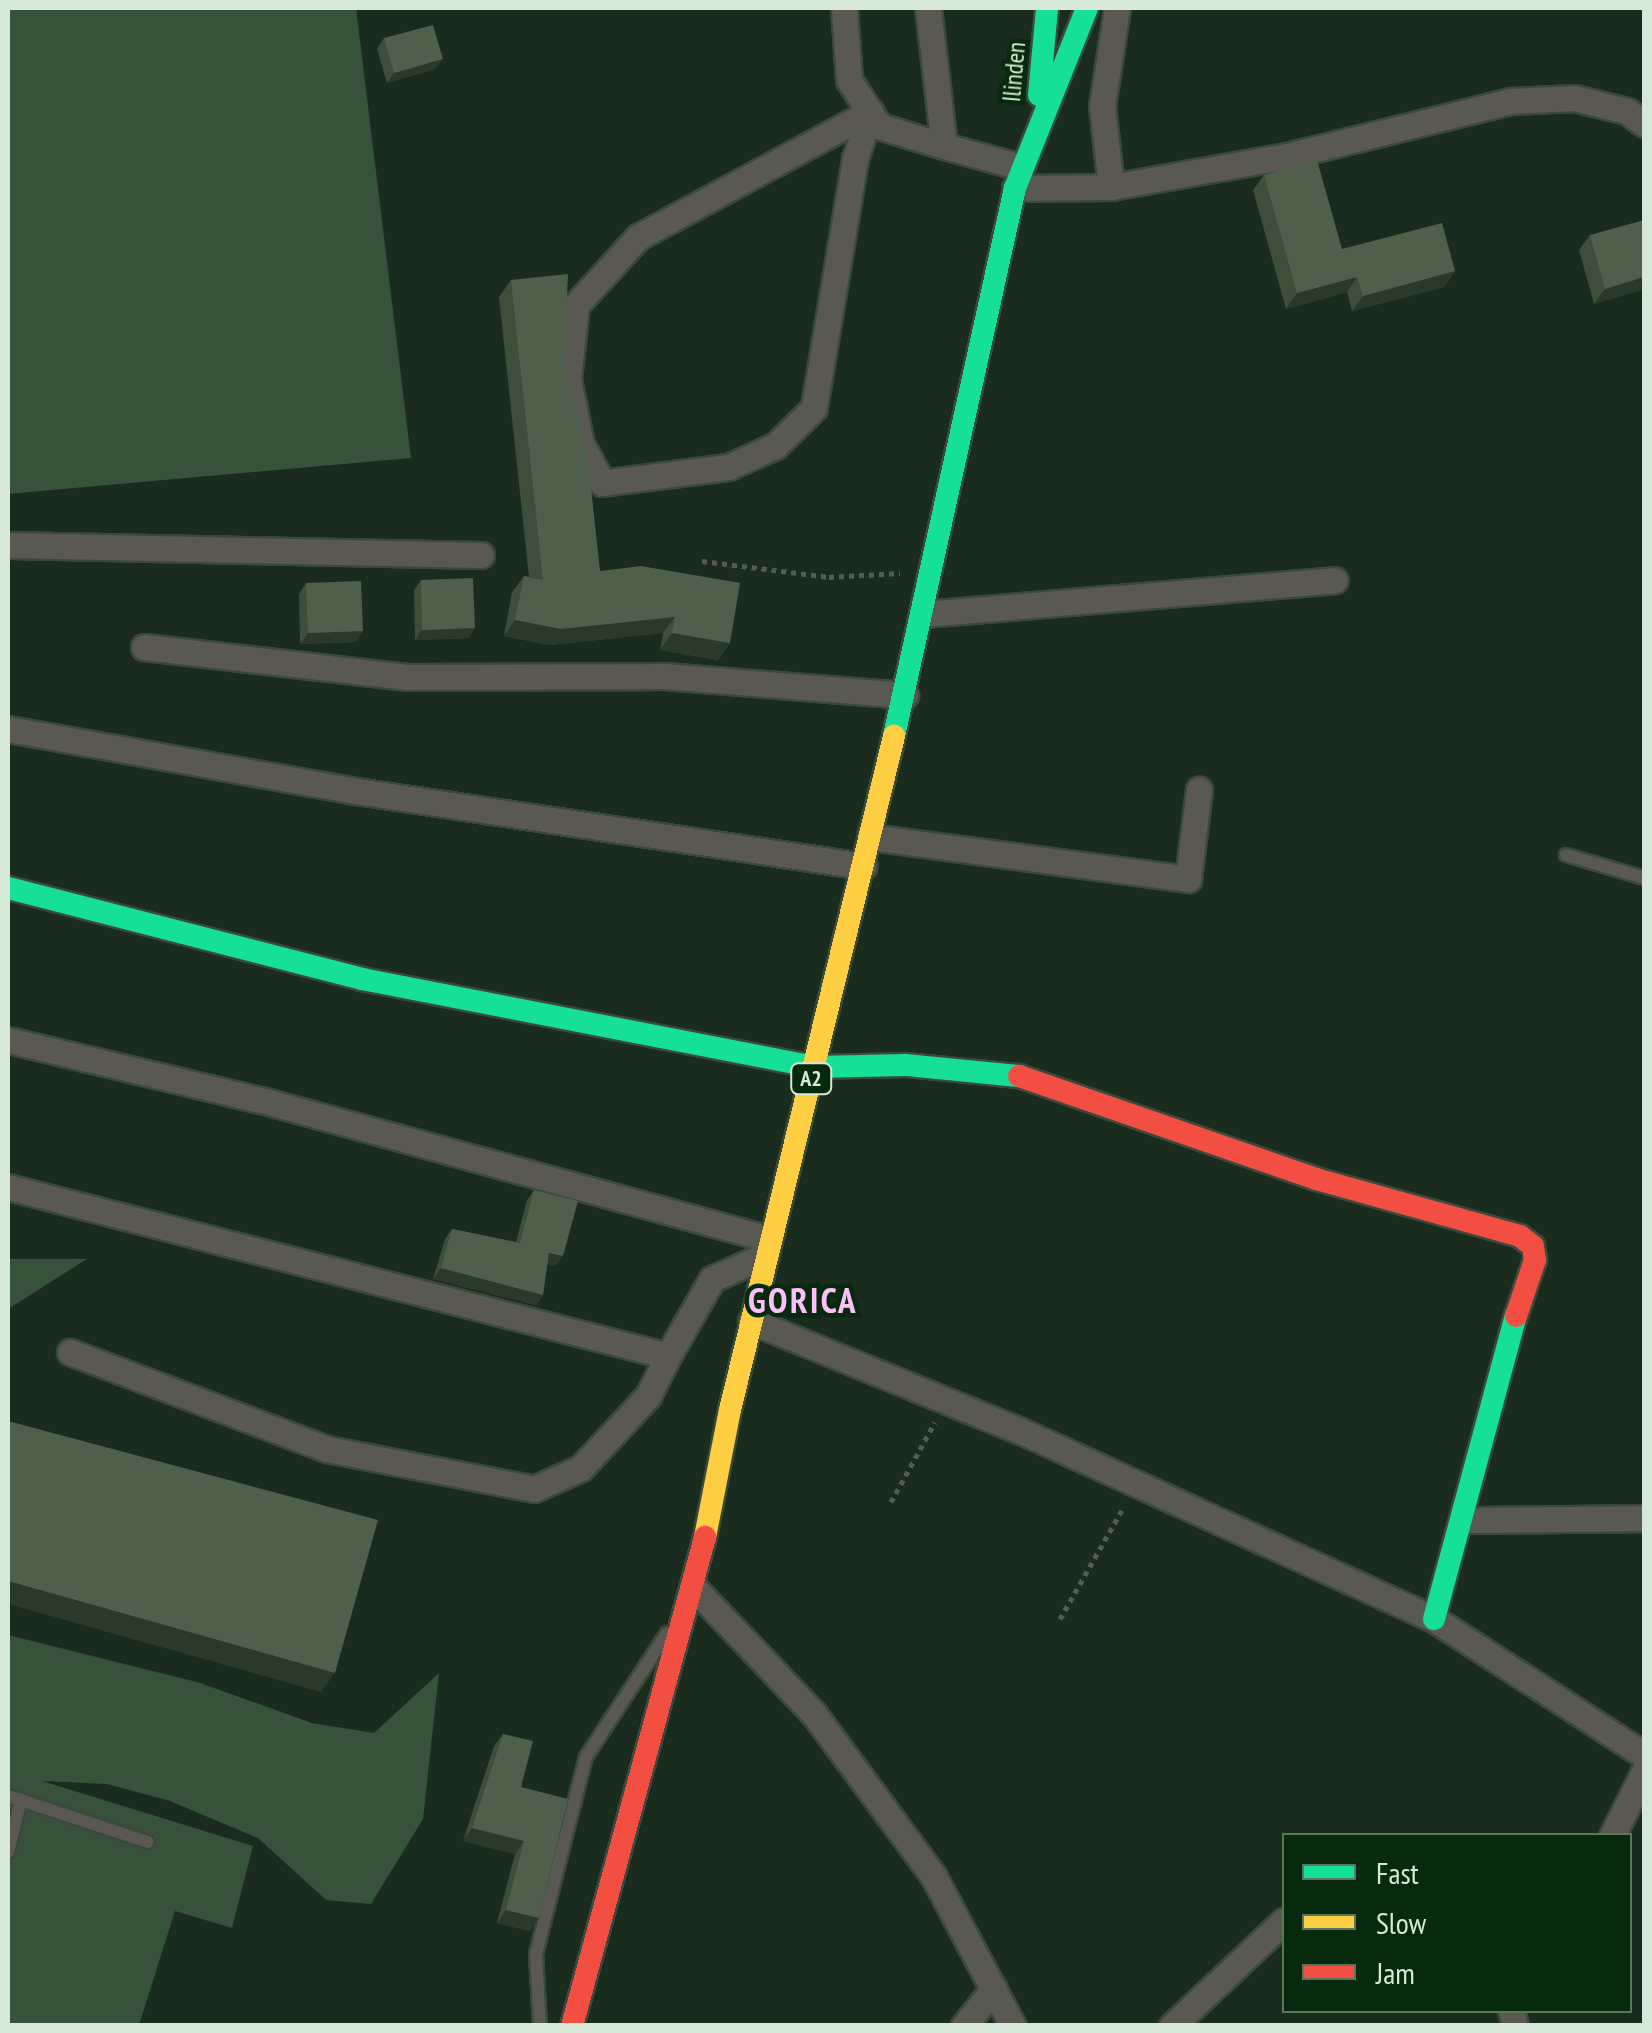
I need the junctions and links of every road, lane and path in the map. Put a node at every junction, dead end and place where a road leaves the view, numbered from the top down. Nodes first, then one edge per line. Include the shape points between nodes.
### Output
1 (844, 8) edge
2 (928, 8) edge
3 (1047, 8) edge
4 (1087, 8) edge
5 (1117, 8) edge
6 (870, 112) junction
7 (1644, 124) edge
8 (1036, 129) junction
9 (944, 146) junction
10 (1018, 177) junction
11 (1111, 188) junction
12 (8, 545) edge
13 (481, 555) dead end
14 (702, 561) dead end
15 (934, 571) junction
16 (1334, 580) dead end
17 (924, 614) junction
18 (144, 647) dead end
19 (904, 695) junction
20 (8, 729) edge
21 (1199, 790) dead end
22 (870, 836) junction
23 (1566, 855) dead end
24 (862, 866) junction
25 (1644, 878) edge
26 (8, 888) edge
27 (8, 1040) edge
28 (814, 1067) junction
29 (8, 1187) edge
30 (768, 1247) junction
31 (751, 1321) junction
32 (70, 1352) dead end
33 (668, 1356) junction
34 (945, 1400) junction
35 (1136, 1484) junction
36 (891, 1502) dead end
37 (1644, 1518) edge
38 (1464, 1520) junction
39 (696, 1589) junction
40 (1060, 1619) dead end
41 (1434, 1619) junction
42 (1644, 1755) edge
43 (1644, 1772) edge
44 (14, 1798) edge
45 (1614, 1833) edge
46 (148, 1842) dead end
47 (8, 1852) edge
48 (1282, 1924) edge
49 (994, 1988) junction
50 (540, 2026) edge
51 (572, 2026) edge
52 (964, 2026) edge
53 (1012, 2026) edge
54 (1172, 2026) edge

1 - 6 street via 850,80
2 - 9 street
3 - 8 main road, Ilinden / A2
4 - 8 main road, Ilinden / A2
5 - 11 street via 1102,106
6 - 6 street via 638,237 576,306 568,380 581,444 602,483 728,467 775,446 814,408 855,159
6 - 9 street via 879,126
7 - 11 street via 1627,111 1574,98 1511,101 1287,156
8 - 10 main road, A2
9 - 10 street
10 - 11 street
10 - 15 main road, A2
12 - 13 street
14 - 15 path via 829,578
15 - 17 main road, A2
16 - 17 street
17 - 19 main road, A2
18 - 19 street via 406,676 664,676
19 - 22 main road, A2
20 - 24 street via 356,791
21 - 22 street via 1188,879
22 - 24 main road, A2
23 - 25 lane
24 - 28 main road, A2
26 - 28 main road via 362,979
27 - 30 street via 272,1102
28 - 30 main road, A2
28 - 38 main road via 906,1065 1022,1076 1316,1179 1520,1236 1533,1246 1534,1260 1494,1379
29 - 33 street
30 - 31 main road, A2
30 - 33 street via 712,1280
31 - 34 street
31 - 39 main road, A2
32 - 33 street via 326,1449 534,1489 581,1468 648,1396
34 - 35 street
34 - 36 path
35 - 40 path
35 - 41 street
37 - 38 street
38 - 41 main road
39 - 49 street via 814,1714 934,1877
39 - 50 lane via 586,1757 536,1954
39 - 51 main road, A2
41 - 42 street
43 - 45 street
44 - 46 lane
44 - 47 lane
48 - 54 street
49 - 52 street
49 - 53 street

